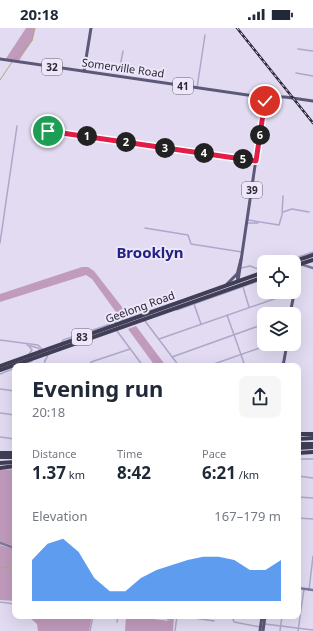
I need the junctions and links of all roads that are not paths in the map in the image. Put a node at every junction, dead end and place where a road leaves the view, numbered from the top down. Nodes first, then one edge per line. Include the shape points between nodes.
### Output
1 (91, 28) edge
2 (205, 35) dead end
3 (298, 49) dead end
4 (123, 51) dead end
5 (313, 51) edge
6 (1, 60) edge
7 (84, 71) junction
8 (120, 72) dead end
9 (296, 73) dead end
10 (313, 76) edge
11 (197, 88) junction
12 (265, 98) junction
13 (313, 101) edge
14 (17, 126) dead end
15 (48, 131) dead end
16 (256, 161) junction
17 (283, 196) dead end
18 (282, 212) junction
19 (309, 212) dead end
20 (247, 221) junction
21 (145, 228) dead end
22 (0, 243) edge
23 (243, 252) junction
24 (312, 257) edge
25 (301, 259) edge
26 (301, 261) edge
27 (301, 263) edge
28 (301, 265) edge
29 (240, 268) junction
30 (312, 268) edge
31 (257, 269) edge
32 (239, 272) junction
33 (257, 274) edge
34 (244, 279) junction
35 (257, 280) edge
36 (238, 281) junction
37 (257, 281) edge
38 (247, 283) junction
39 (226, 285) junction
40 (242, 287) junction
41 (207, 297) junction
42 (273, 299) edge
43 (192, 301) junction
44 (249, 307) junction
45 (227, 315) junction
46 (142, 321) junction
47 (201, 324) junction
48 (257, 327) edge
49 (116, 331) junction
50 (234, 335) junction
51 (84, 339) junction
52 (159, 339) junction
53 (0, 340) edge
54 (24, 344) junction
55 (62, 346) junction
56 (130, 349) junction
57 (257, 349) edge
58 (53, 350) junction
59 (285, 351) edge
60 (42, 353) junction
61 (241, 355) junction
62 (28, 356) junction
63 (172, 357) junction
64 (45, 360) junction
65 (17, 363) edge
66 (27, 363) edge
67 (44, 363) edge
68 (95, 363) edge
69 (141, 363) edge
70 (177, 363) edge
71 (217, 363) edge
72 (244, 363) edge
73 (282, 363) edge
74 (12, 365) edge
75 (0, 366) edge
76 (12, 369) edge
77 (0, 370) edge
78 (0, 374) edge
79 (0, 389) edge
80 (12, 391) edge
81 (0, 413) edge
82 (12, 415) edge
83 (301, 434) edge
84 (313, 434) edge
85 (0, 437) edge
86 (313, 438) edge
87 (12, 439) edge
88 (301, 439) edge
89 (301, 443) edge
90 (313, 443) edge
91 (313, 447) edge
92 (301, 448) edge
93 (313, 452) edge
94 (0, 453) edge
95 (12, 454) edge
96 (301, 454) edge
97 (0, 458) edge
98 (12, 458) edge
99 (301, 459) edge
100 (313, 459) edge
101 (0, 465) edge
102 (12, 465) edge
103 (301, 476) edge
104 (313, 478) edge
105 (301, 496) edge
106 (313, 498) edge
107 (301, 517) edge
108 (313, 519) edge
109 (0, 543) edge
110 (12, 547) edge
111 (313, 556) edge
112 (301, 588) edge
113 (304, 589) junction
114 (308, 590) junction
115 (313, 590) edge
116 (0, 602) edge
117 (12, 604) edge
118 (301, 610) edge
119 (92, 619) edge
120 (118, 619) edge
121 (177, 619) edge
122 (201, 619) edge
123 (233, 619) edge
124 (282, 619) edge
125 (300, 619) edge
126 (214, 621) dead end
127 (117, 622) dead end
128 (261, 626) edge
129 (281, 626) junction
130 (298, 630) edge
131 (313, 630) edge
132 (90, 631) edge
133 (175, 631) edge
134 (280, 631) edge

1 - 7 main road
2 - 11 street
3 - 5 street
4 - 8 street
6 - 7 main road, Somerville Road / 32
7 - 11 main road, Somerville Road / 41
9 - 10 street
11 - 12 main road, Somerville Road / 41
12 - 13 main road, Somerville Road via 284,97
12 - 16 main road, 39
14 - 22 street
15 - 16 street
16 - 20 main road, 39
17 - 18 street
18 - 19 street via 292,209
18 - 20 street via 279,225
20 - 23 main road, 39
21 - 23 street via 188,235 191,244
23 - 29 main road, 39
24 - 25 street
24 - 26 highway
24 - 27 highway
24 - 30 main road
28 - 30 main road
29 - 31 street via 250,266
29 - 32 main road, 39
32 - 34 main road
32 - 36 main road, 39
32 - 39 main road
33 - 34 highway, Geelong Road
34 - 36 highway, Geelong Road / 83
35 - 38 highway, Geelong Road
36 - 38 highway
36 - 39 highway, Geelong Road / 83
36 - 41 highway via 235,285
37 - 40 street
38 - 41 highway, Geelong Road / 83
39 - 43 highway, Geelong Road / 83
40 - 43 street
40 - 44 street
41 - 43 highway, Geelong Road / 83
42 - 44 street
43 - 46 highway, Geelong Road / 83
43 - 47 street
43 - 55 highway, Geelong Road / 83 via 185,300
44 - 45 street
45 - 47 street
45 - 50 street
46 - 49 street
46 - 51 highway, Geelong Road / 83
46 - 52 street
47 - 52 street
48 - 50 street
49 - 51 street
49 - 56 street
50 - 61 street
50 - 63 street
51 - 55 highway, Geelong Road / 83
52 - 63 street
53 - 54 street
54 - 60 street via 38,348
54 - 62 street via 31,348
55 - 58 highway, Geelong Road / 83
55 - 60 highway, Geelong Road / 83
56 - 68 street
56 - 69 street
57 - 61 street
58 - 60 highway, Geelong Road / 83
58 - 64 street
59 - 73 main road
60 - 62 highway, Geelong Road / 83
60 - 64 street
60 - 65 highway, Geelong Road / 83
60 - 66 street
61 - 71 street
61 - 72 street
62 - 75 highway, Geelong Road / 83
63 - 70 street
64 - 67 street
74 - 77 highway, Geelong Road / 83
76 - 78 street
79 - 80 street
81 - 82 street
83 - 84 highway
85 - 87 street
86 - 88 highway
89 - 90 highway
91 - 92 highway
93 - 96 highway
94 - 95 highway
97 - 98 highway
99 - 100 street
101 - 102 highway
103 - 104 street
105 - 106 street
107 - 108 street
109 - 110 main road
111 - 114 street
112 - 113 main road
113 - 114 main road
113 - 118 street
114 - 115 main road
116 - 117 street
119 - 132 street
120 - 127 street
121 - 133 street
122 - 126 street
123 - 128 street via 234,622
124 - 129 street
125 - 130 street
128 - 129 street
129 - 130 street
129 - 134 street
130 - 131 street

